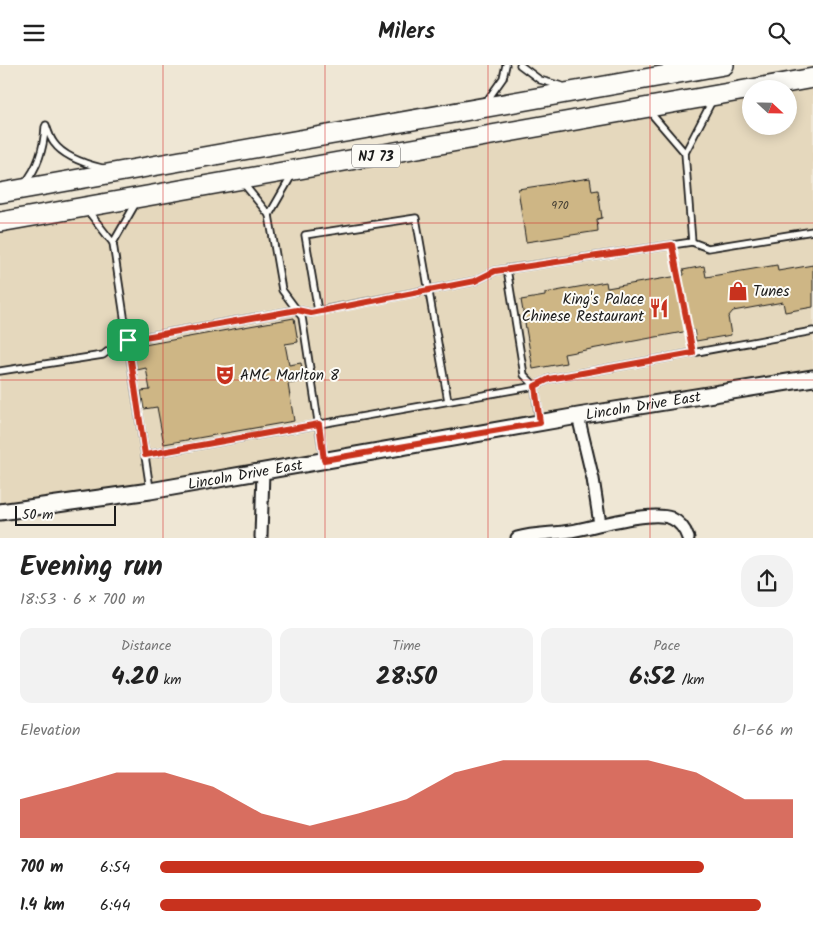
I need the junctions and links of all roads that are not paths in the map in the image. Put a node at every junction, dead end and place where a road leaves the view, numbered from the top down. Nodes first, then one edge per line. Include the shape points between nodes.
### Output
1 (506, 65) edge
2 (520, 65) edge
3 (724, 65) edge
4 (813, 78) edge
5 (798, 81) edge
6 (582, 90) junction
7 (742, 91) edge
8 (714, 96) junction
9 (482, 108) junction
10 (646, 108) junction
11 (685, 153) junction
12 (295, 170) junction
13 (118, 172) junction
14 (240, 179) junction
15 (19, 189) junction
16 (0, 193) edge
17 (139, 197) junction
18 (85, 207) junction
19 (269, 215) junction
20 (0, 222) edge
21 (813, 231) edge
22 (692, 242) junction
23 (113, 243) junction
24 (507, 269) junction
25 (429, 290) junction
26 (297, 310) junction
27 (318, 311) junction
28 (813, 331) edge
29 (128, 340) junction
30 (0, 371) edge
31 (813, 379) edge
32 (535, 386) junction
33 (448, 401) junction
34 (578, 416) junction
35 (540, 423) junction
36 (319, 424) junction
37 (145, 455) junction
38 (324, 460) junction
39 (262, 471) junction
40 (150, 491) junction
41 (0, 512) edge
42 (600, 524) junction
43 (261, 538) edge
44 (517, 538) edge
45 (688, 538) edge

1 - 9 lane via 503,78
2 - 6 lane via 540,80
3 - 6 highway, NJ 73
4 - 5 highway, NJ 73
6 - 9 highway, NJ 73
7 - 8 highway, NJ 73
8 - 10 highway, NJ 73
8 - 11 lane
9 - 13 highway, NJ 73
10 - 11 lane
10 - 12 highway, NJ 73
11 - 22 lane
12 - 14 highway, NJ 73
12 - 19 lane
13 - 15 highway, NJ 73
13 - 15 lane via 94,166 59,149 46,125 40,158
14 - 17 highway, NJ 73
14 - 19 lane
15 - 16 highway, NJ 73
17 - 18 highway, NJ 73
17 - 23 lane
18 - 20 highway, NJ 73
18 - 23 lane
19 - 26 lane via 282,290
21 - 22 lane via 708,248
22 - 24 lane
23 - 29 lane
24 - 25 lane via 475,281
24 - 32 lane via 524,375
25 - 27 lane
25 - 27 lane via 416,218 305,235
25 - 33 lane
26 - 27 lane
26 - 29 lane
26 - 36 lane via 302,317
28 - 32 lane via 549,379
29 - 30 lane via 121,341 103,355
29 - 37 lane
31 - 34 street, Lincoln Drive East
32 - 33 lane
32 - 35 lane
33 - 36 lane
34 - 35 street, Lincoln Drive East
34 - 42 street
35 - 38 street, Lincoln Drive East
36 - 37 lane
36 - 38 lane
37 - 40 lane
38 - 39 street, Lincoln Drive East
39 - 40 street, Lincoln Drive East
39 - 43 street
40 - 41 street, Lincoln Drive East
42 - 44 street
42 - 45 street via 660,516 681,525

